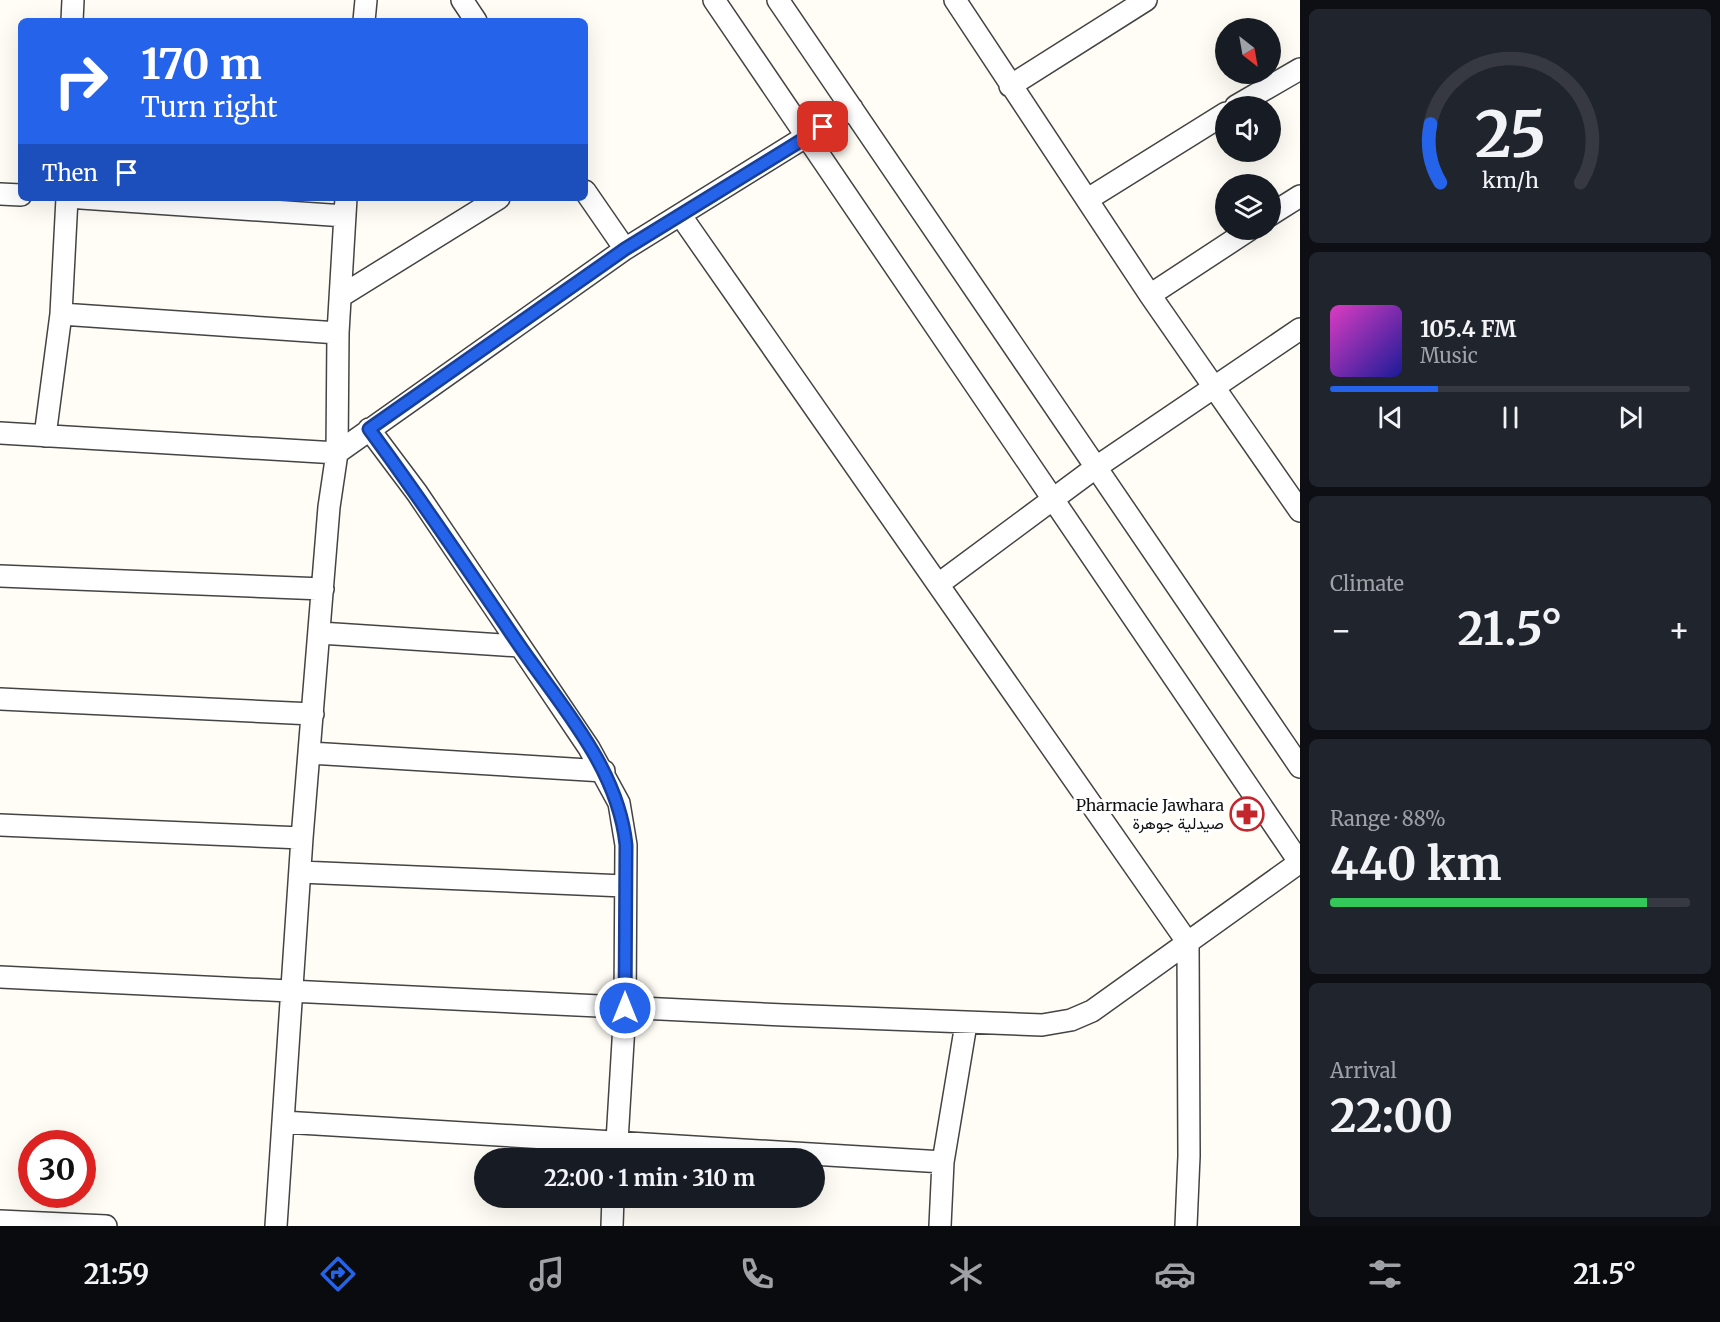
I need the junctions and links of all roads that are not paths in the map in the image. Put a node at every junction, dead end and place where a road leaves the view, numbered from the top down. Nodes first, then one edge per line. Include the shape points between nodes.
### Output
1 (73, 0) edge
2 (366, 0) edge
3 (462, 0) edge
4 (714, 0) edge
5 (778, 0) edge
6 (955, 0) edge
7 (1146, 0) edge
8 (72, 18) edge
9 (364, 18) edge
10 (474, 18) edge
11 (1300, 69) edge
12 (1011, 86) junction
13 (1253, 96) edge
14 (852, 108) junction
15 (1215, 120) edge
16 (809, 136) junction
17 (0, 194) edge
18 (18, 195) edge
19 (588, 195) edge
20 (1300, 196) edge
21 (1088, 199) junction
22 (66, 201) edge
23 (169, 201) edge
24 (494, 201) edge
25 (346, 207) edge
26 (1281, 208) edge
27 (681, 216) junction
28 (1234, 240) edge
29 (625, 249) junction
30 (1150, 295) junction
31 (341, 296) junction
32 (61, 314) junction
33 (1300, 329) edge
34 (338, 333) junction
35 (1214, 385) junction
36 (369, 429) junction
37 (0, 433) edge
38 (45, 436) junction
39 (337, 453) junction
40 (1095, 468) junction
41 (1293, 482) edge
42 (1053, 499) junction
43 (1300, 511) edge
44 (0, 576) edge
45 (940, 583) junction
46 (323, 590) junction
47 (320, 633) junction
48 (519, 646) junction
49 (0, 699) edge
50 (313, 714) junction
51 (310, 753) junction
52 (1300, 767) edge
53 (604, 771) junction
54 (0, 825) edge
55 (302, 838) junction
56 (1300, 863) edge
57 (300, 872) junction
58 (624, 886) junction
59 (1188, 943) junction
60 (0, 977) edge
61 (292, 992) junction
62 (625, 1008) junction
63 (966, 1024) junction
64 (283, 1122) junction
65 (592, 1148) edge
66 (616, 1148) edge
67 (825, 1158) edge
68 (943, 1162) junction
69 (613, 1208) edge
70 (0, 1221) edge
71 (106, 1226) edge
72 (276, 1226) edge
73 (612, 1226) edge
74 (940, 1226) edge
75 (1186, 1226) edge

1 - 8 street
2 - 9 street
3 - 10 street
4 - 16 street
5 - 14 street
6 - 12 street
7 - 12 street
11 - 13 street
12 - 21 street
14 - 16 street
14 - 40 street
15 - 21 street
16 - 27 street
16 - 42 street
17 - 18 street
19 - 29 street
20 - 26 street
21 - 30 street
22 - 32 street
23 - 25 street
24 - 31 street
25 - 31 street
27 - 29 street
27 - 45 street
28 - 30 street
29 - 36 street
30 - 35 street
31 - 34 street
32 - 34 street
32 - 38 street
33 - 35 street
34 - 39 street
35 - 40 street
35 - 41 street
36 - 39 street
36 - 48 street
37 - 38 street
38 - 39 street
39 - 46 street
40 - 42 street
40 - 52 street
41 - 43 street
42 - 45 street
42 - 56 street
44 - 46 street
45 - 59 street
46 - 47 street
47 - 48 street
47 - 50 street
48 - 53 street
49 - 50 street
50 - 51 street
51 - 53 street
51 - 55 street
53 - 58 street via 624,822
54 - 55 street
55 - 57 street
56 - 59 street
57 - 58 street
57 - 61 street
58 - 62 street
59 - 63 street via 1119,994 1071,1020 1042,1025
59 - 75 street
60 - 61 street
61 - 62 street
61 - 64 street
62 - 63 street
62 - 66 street
63 - 68 street
64 - 65 street
64 - 72 street
67 - 68 street
68 - 74 street
69 - 73 street
70 - 71 street

